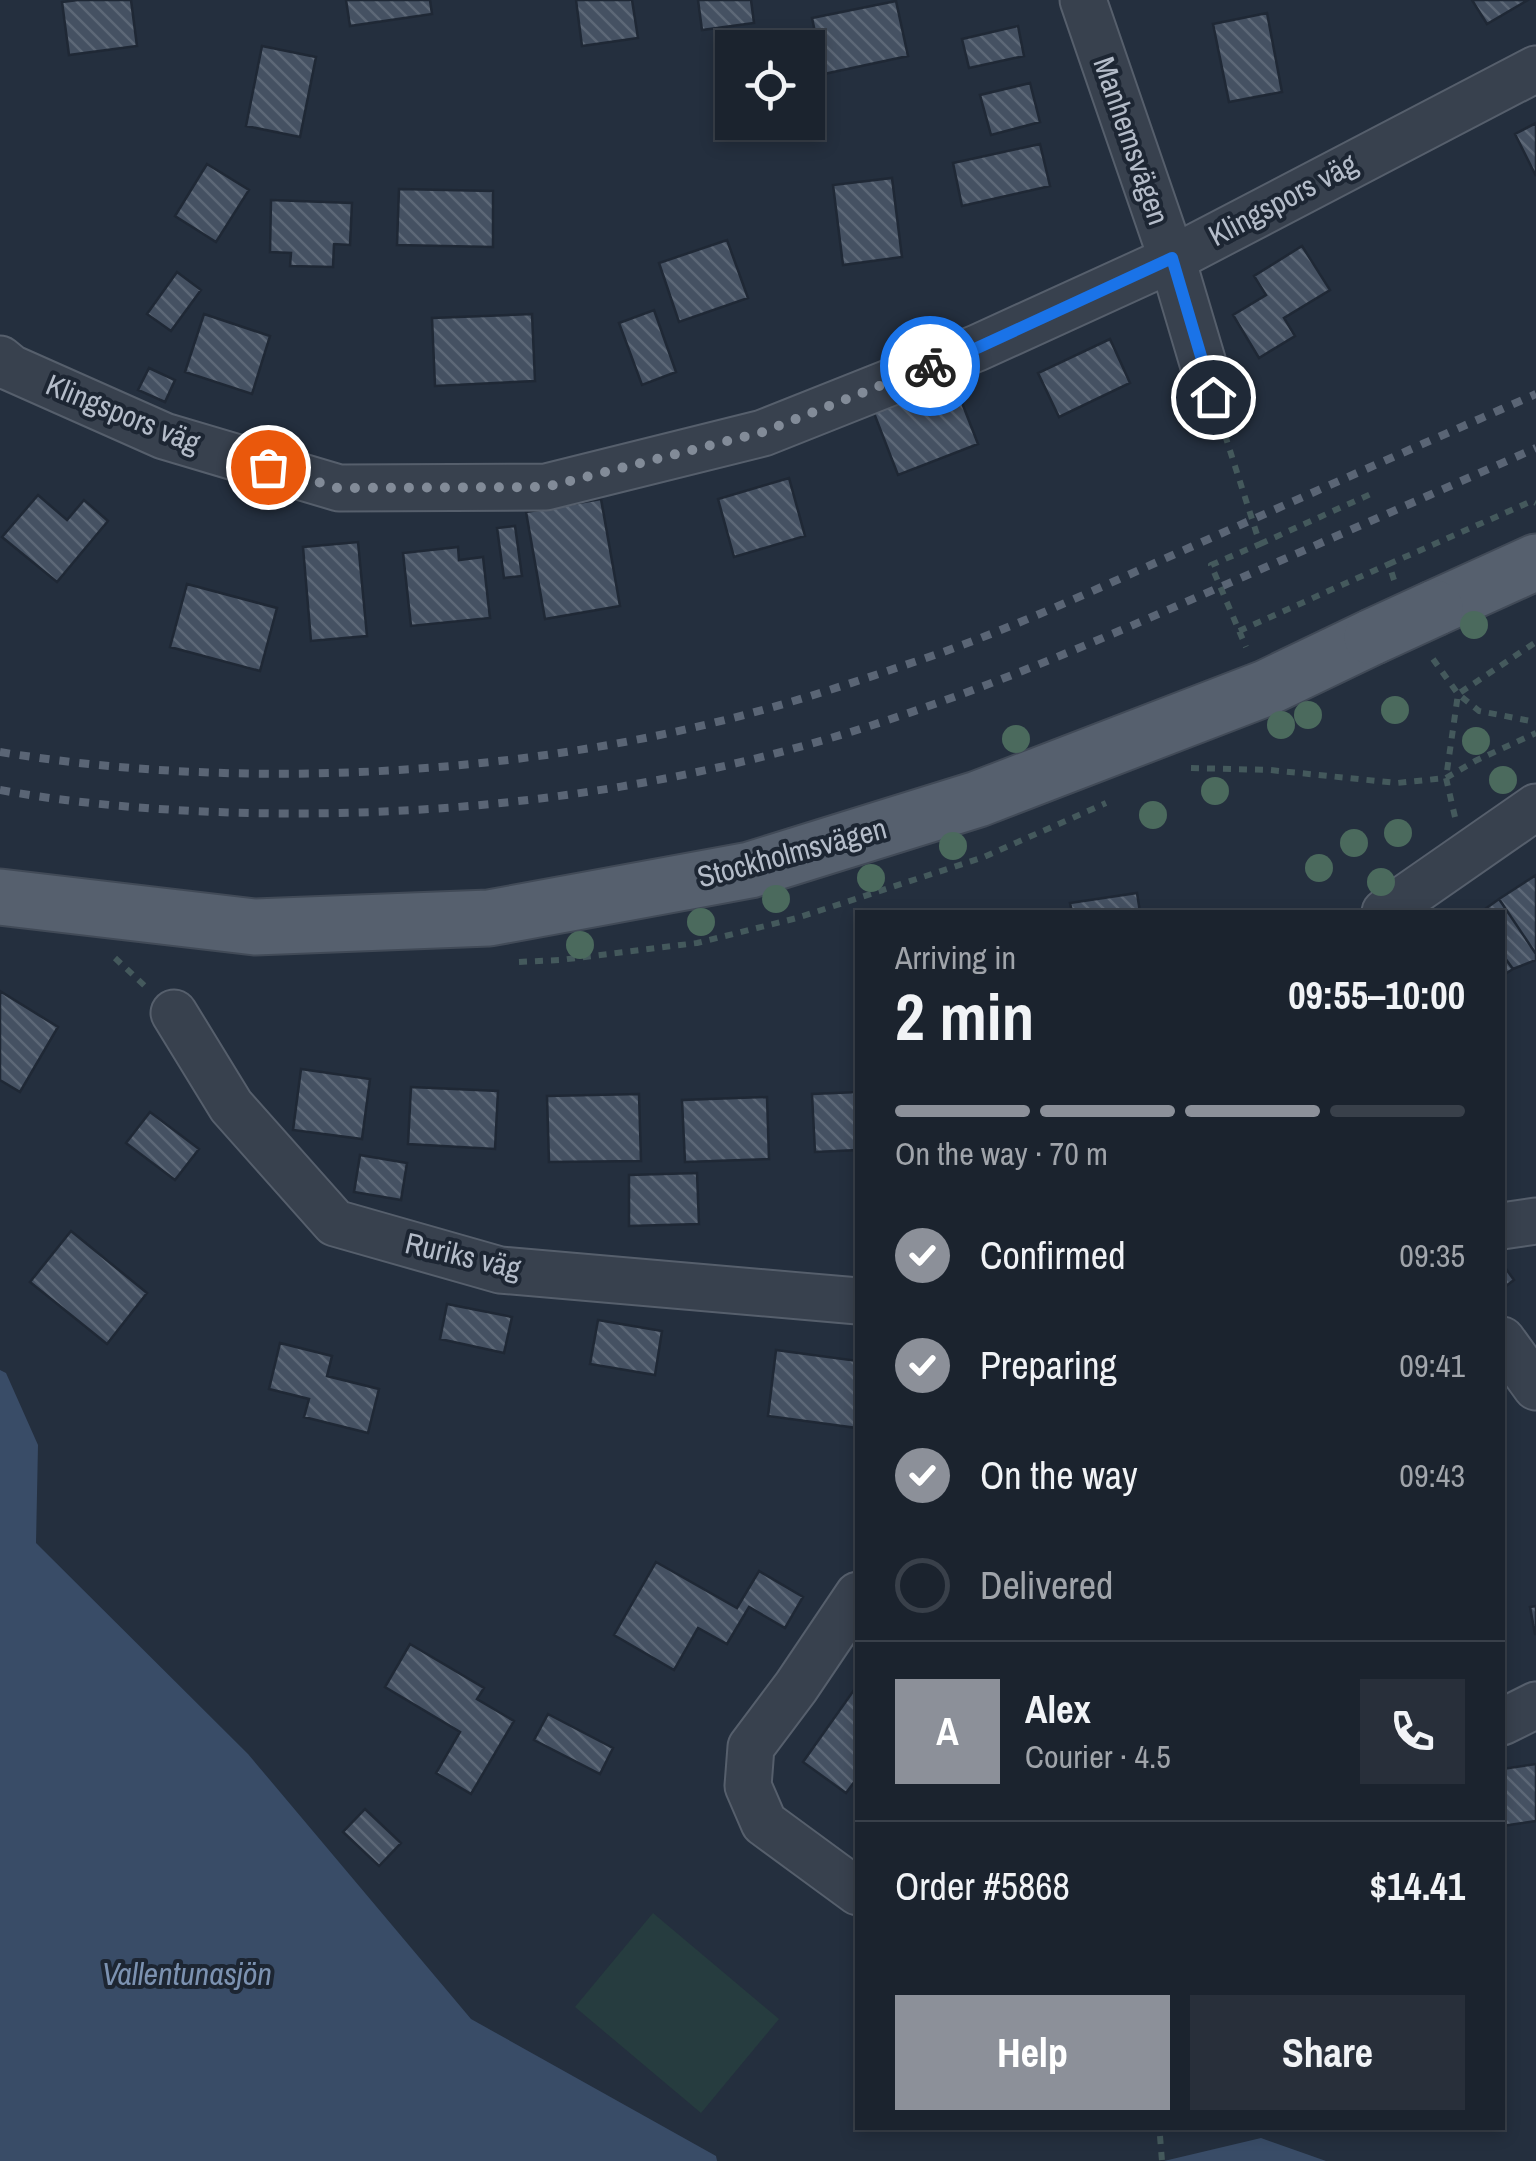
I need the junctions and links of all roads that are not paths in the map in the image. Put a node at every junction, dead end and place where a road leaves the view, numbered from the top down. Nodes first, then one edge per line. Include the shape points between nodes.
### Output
1 (1083, 0) edge
2 (1536, 69) edge
3 (1172, 258) junction
4 (0, 359) edge
5 (1213, 397) road end
6 (1536, 562) edge
7 (1536, 807) edge
8 (0, 897) edge
9 (1388, 910) edge
10 (174, 1013) road end
11 (1536, 1221) edge
12 (1505, 1226) edge
13 (855, 1302) edge
14 (1505, 1344) edge
15 (1536, 1386) edge
16 (855, 1599) edge
17 (1536, 1705) edge
18 (1505, 1720) edge
19 (855, 1890) edge

1 - 3 street, Manhemsvägen
2 - 3 street, Klingspors väg
3 - 4 street, Klingspors väg via 977,348 763,432 546,487 338,488 164,436
3 - 5 street, Manhemsvägen
6 - 8 main road, Stockholmsvägen, bridge via 1266,688 978,799 750,870 489,918 255,927
7 - 9 street
10 - 13 street, Ruriks väg via 231,1106 335,1224 500,1270
11 - 12 street
14 - 15 street
16 - 19 street via 751,1748 748,1786 764,1823
17 - 18 street

